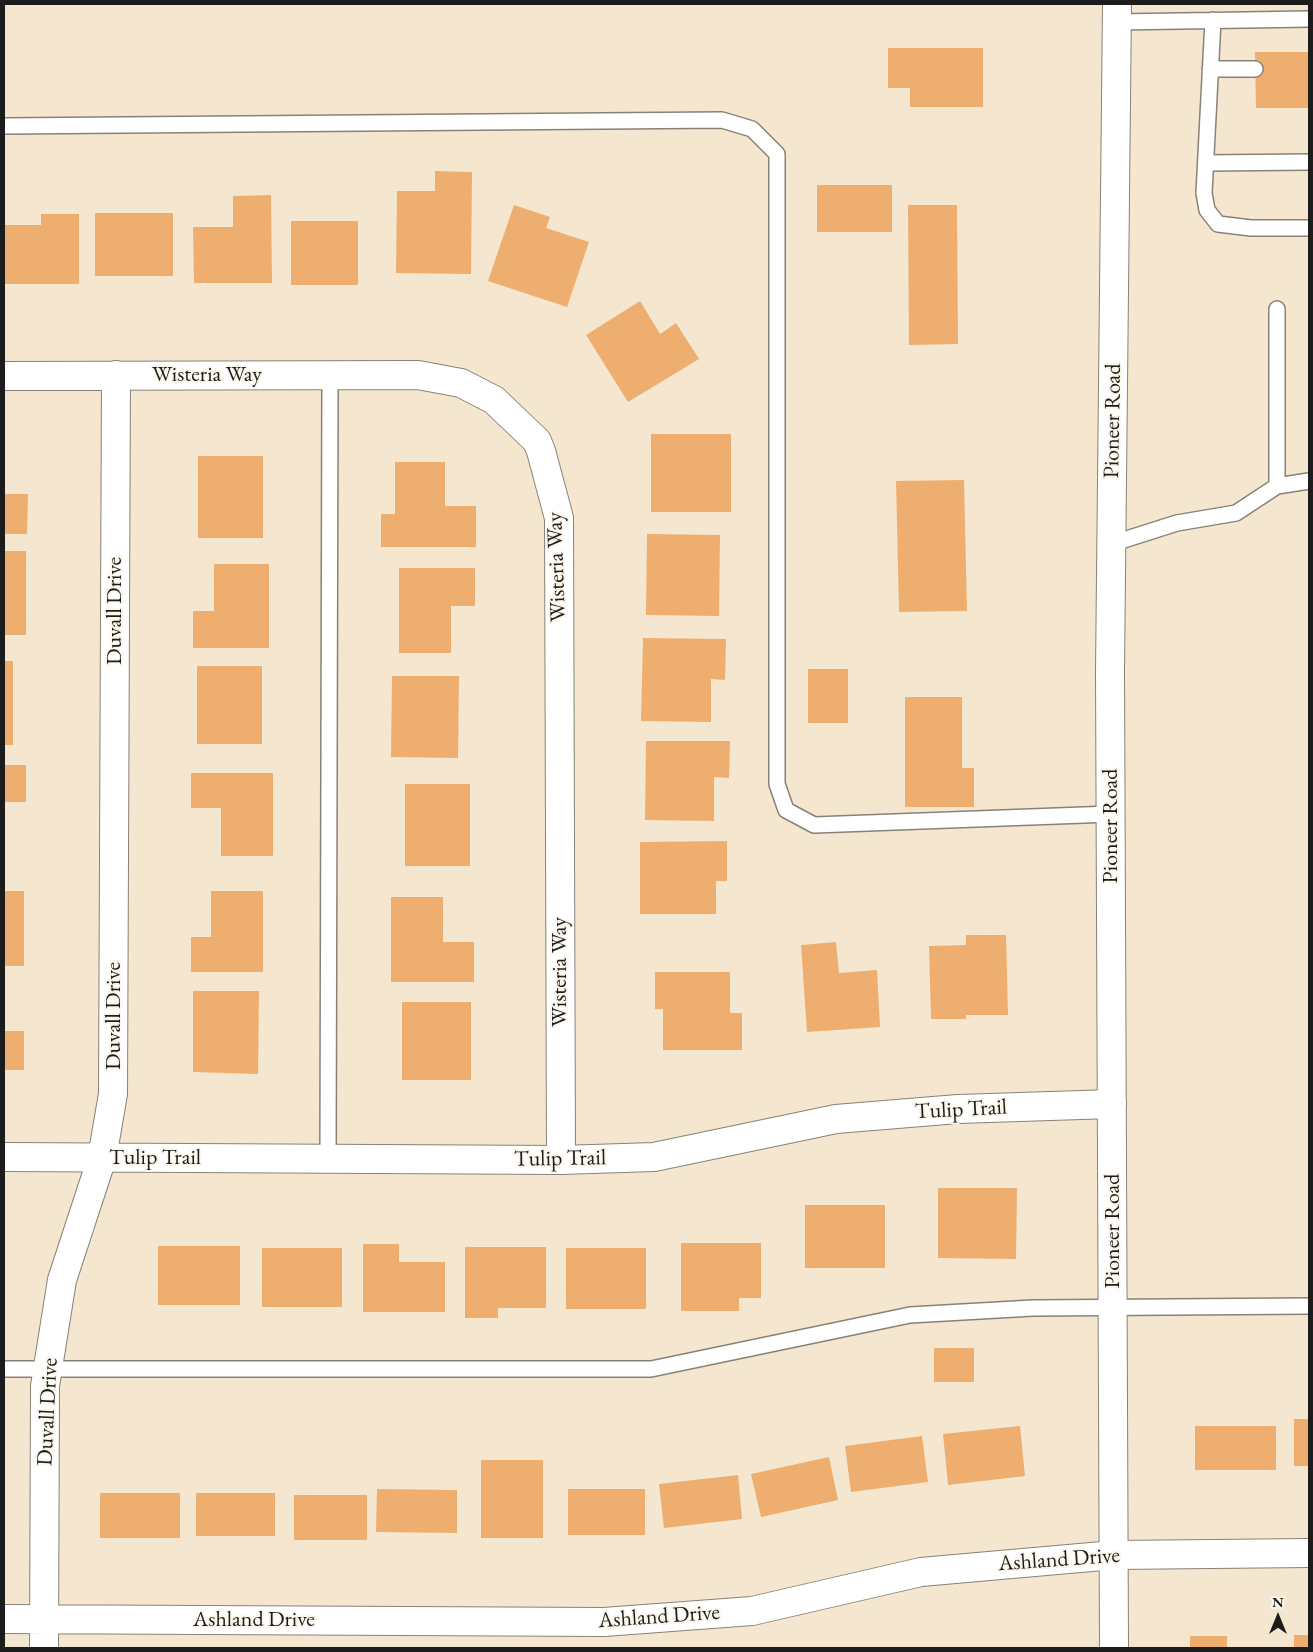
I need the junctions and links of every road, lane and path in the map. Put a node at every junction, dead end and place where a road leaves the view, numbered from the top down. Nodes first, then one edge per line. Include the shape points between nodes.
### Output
1 (1117, 13) edge
2 (1309, 19) edge
3 (1213, 20) junction
4 (1210, 69) junction
5 (1255, 69) dead end
6 (4, 126) edge
7 (1309, 162) edge
8 (1206, 163) junction
9 (1309, 228) edge
10 (1277, 309) dead end
11 (116, 375) junction
12 (330, 375) junction
13 (4, 376) edge
14 (1309, 481) edge
15 (1277, 486) junction
16 (1112, 544) junction
17 (1110, 814) junction
18 (1112, 1104) junction
19 (4, 1157) edge
20 (102, 1158) junction
21 (328, 1159) junction
22 (561, 1160) junction
23 (1309, 1306) edge
24 (1113, 1308) junction
25 (4, 1369) edge
26 (47, 1369) junction
27 (1309, 1553) edge
28 (1114, 1555) junction
29 (4, 1619) edge
30 (44, 1619) junction
31 (44, 1648) edge
32 (1114, 1648) edge

1 - 3 lane
1 - 16 street, Pioneer Road
2 - 3 lane
3 - 4 lane
4 - 5 lane
4 - 8 lane
6 - 17 lane via 722,120 752,129 777,154 777,784 786,810 814,825
7 - 8 lane
8 - 9 lane via 1204,193 1207,210 1218,224 1251,228
10 - 15 lane
11 - 12 street, Wisteria Way
11 - 13 street, Wisteria Way
11 - 20 street, Duvall Drive via 113,1094
12 - 21 lane
12 - 22 street, Wisteria Way via 418,375 461,383 494,400 537,441 541,451 559,518
14 - 15 lane
15 - 16 lane via 1236,513 1177,523
16 - 17 street, Pioneer Road
17 - 18 street, Pioneer Road
18 - 22 street, Tulip Trail via 958,1109 836,1119 654,1157
18 - 24 street, Pioneer Road
19 - 20 street, Tulip Trail
20 - 21 street, Tulip Trail
20 - 26 street, Duvall Drive via 62,1280
21 - 22 street, Tulip Trail
23 - 24 lane
24 - 26 lane via 1033,1308 910,1315 651,1369
24 - 28 street, Pioneer Road
25 - 26 lane
26 - 30 street, Duvall Drive via 44,1386
27 - 28 street, Ashland Drive
28 - 30 street, Ashland Drive via 921,1572 752,1611 604,1622
28 - 32 street, Pioneer Road
29 - 30 street, Ashland Drive
30 - 31 street, Duvall Drive

